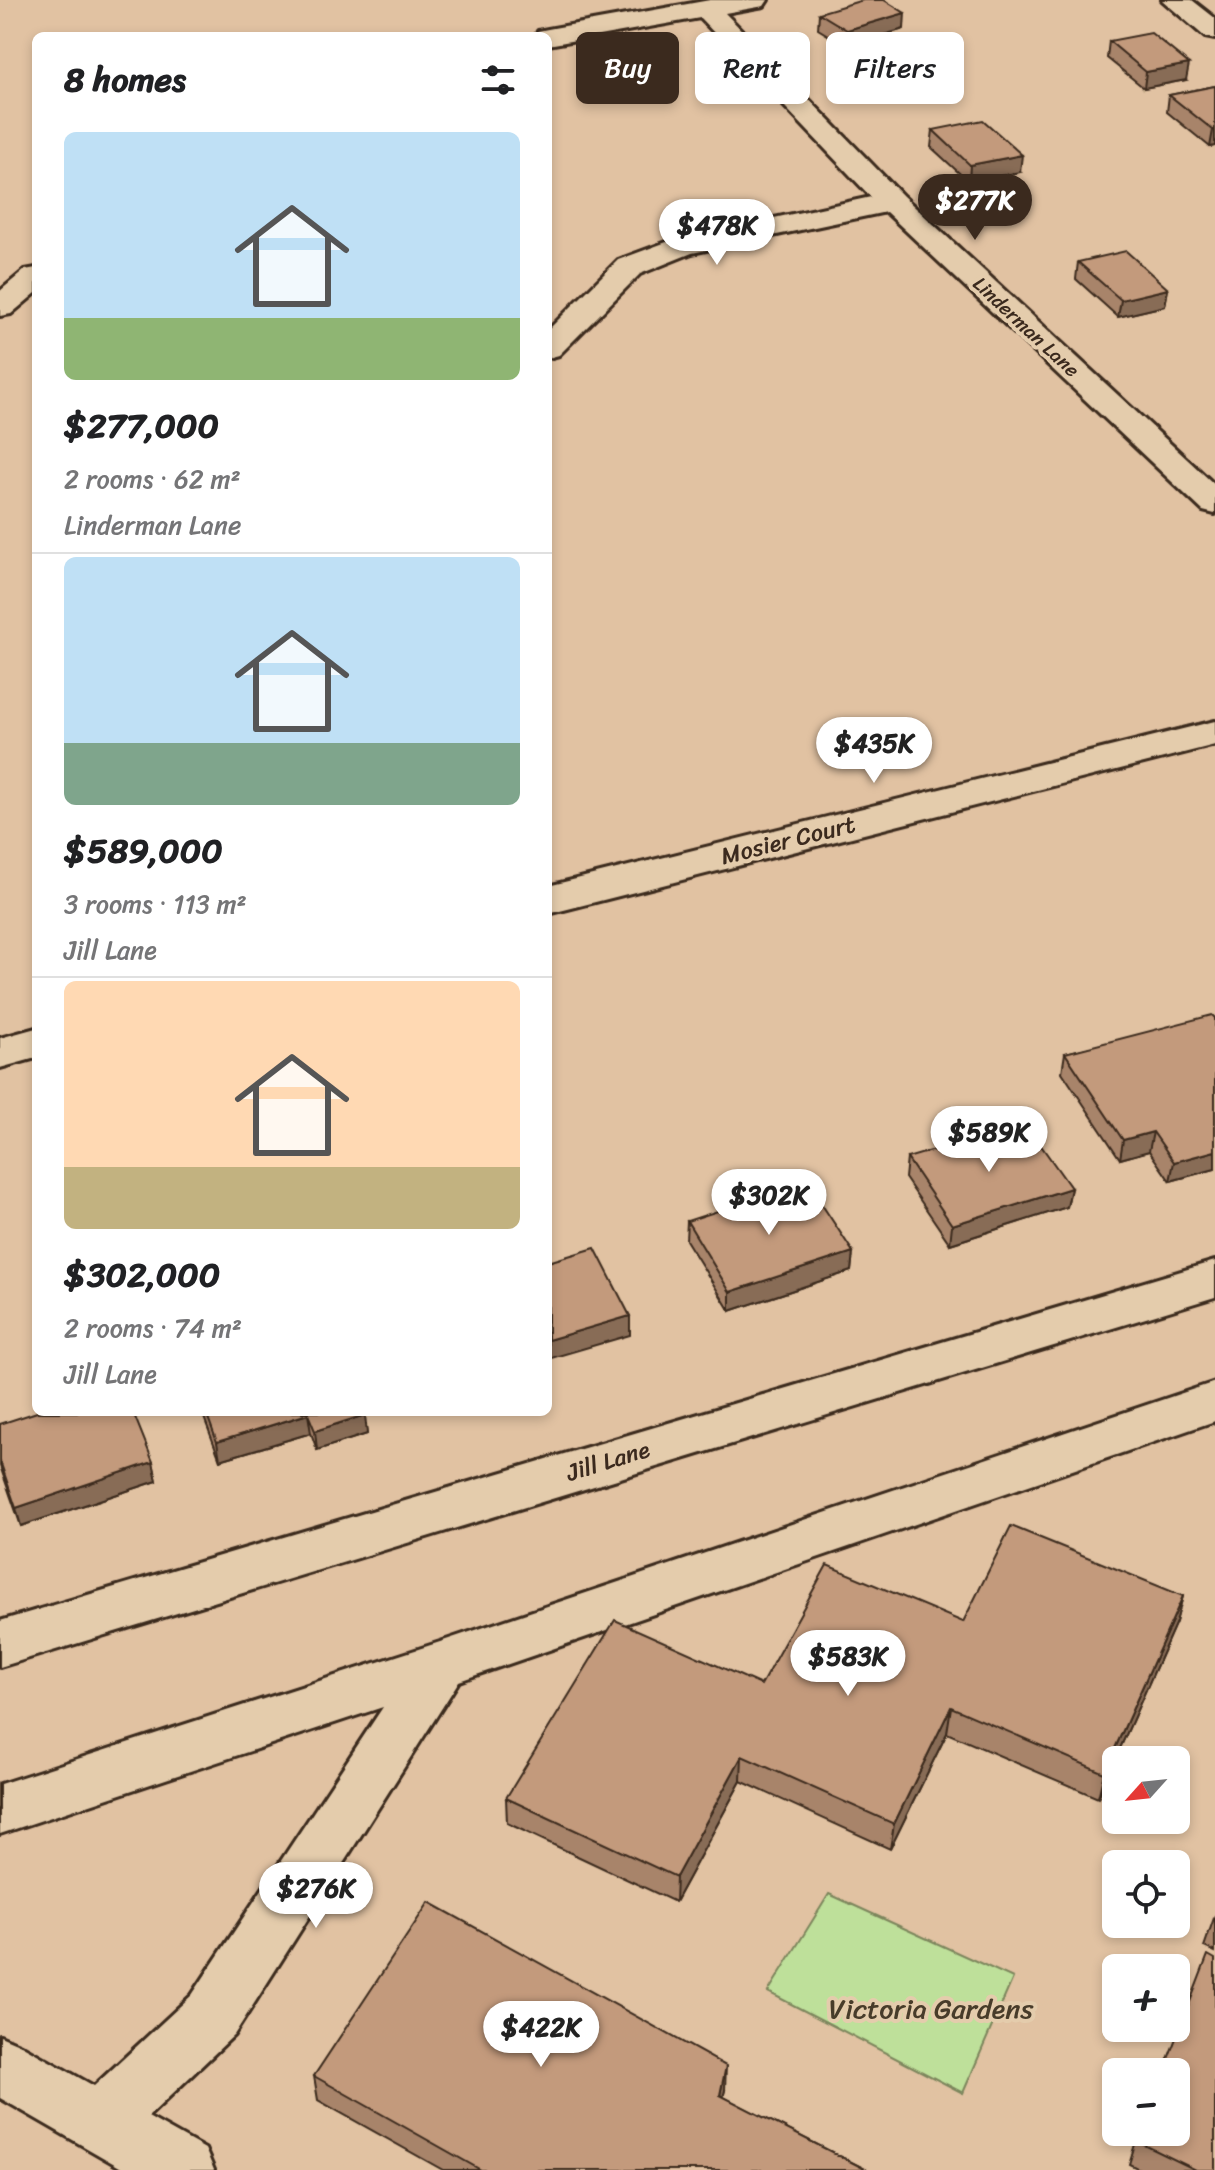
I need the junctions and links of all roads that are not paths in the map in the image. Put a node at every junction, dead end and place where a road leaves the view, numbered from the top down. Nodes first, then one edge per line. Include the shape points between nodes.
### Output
1 (755, 0) edge
2 (1175, 0) edge
3 (707, 10) junction
4 (1215, 31) edge
5 (552, 36) edge
6 (892, 202) junction
7 (32, 280) edge
8 (0, 307) edge
9 (552, 344) edge
10 (1215, 504) edge
11 (1215, 733) edge
12 (552, 899) edge
13 (32, 1044) edge
14 (0, 1053) edge
15 (1215, 1279) edge
16 (1215, 1401) edge
17 (0, 1644) edge
18 (440, 1665) junction
19 (0, 1809) edge
20 (0, 2065) edge
21 (101, 2120) junction
22 (183, 2170) edge

1 - 3 street
2 - 4 street
3 - 5 street
3 - 6 street, Linderman Lane
6 - 9 street via 683,246 629,267
6 - 10 street, Linderman Lane
7 - 8 street
11 - 12 street, Mosier Court
13 - 14 street
15 - 17 street, Jill Lane
16 - 18 street
18 - 19 street
18 - 21 street via 213,2015
20 - 21 street
21 - 22 street

